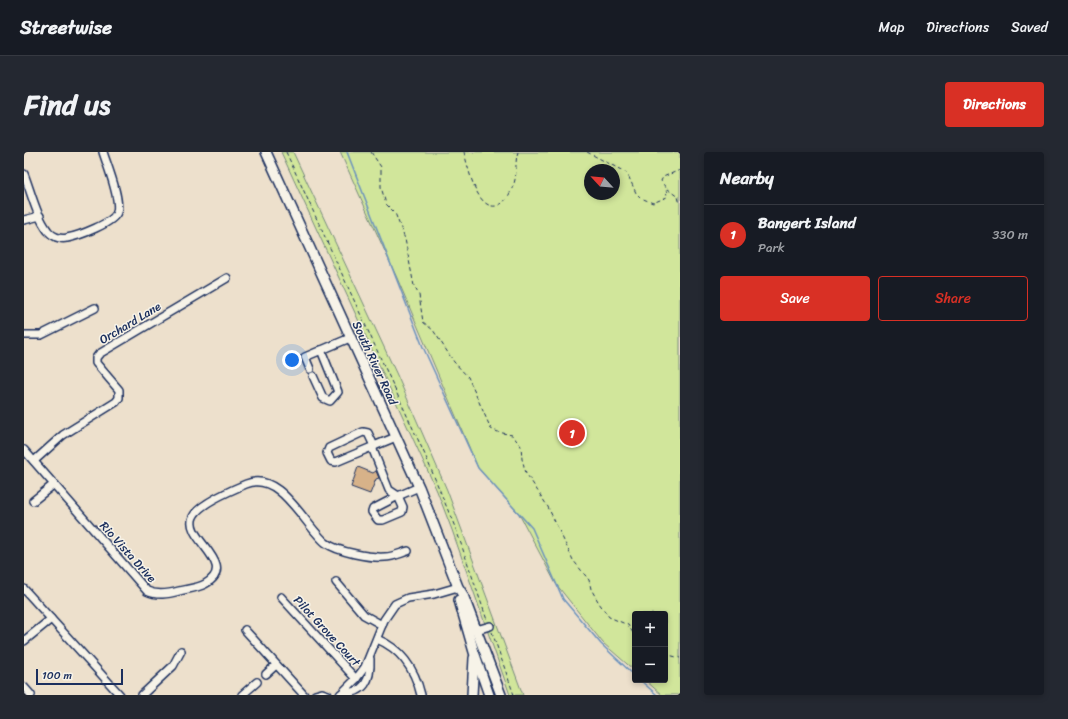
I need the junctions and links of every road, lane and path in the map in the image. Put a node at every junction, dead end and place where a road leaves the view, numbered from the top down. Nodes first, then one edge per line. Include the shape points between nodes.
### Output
1 (103, 152) edge
2 (266, 152) edge
3 (286, 152) edge
4 (371, 152) edge
5 (464, 152) edge
6 (518, 152) edge
7 (587, 152) edge
8 (680, 170) edge
9 (24, 174) edge
10 (666, 188) junction
11 (680, 204) edge
12 (40, 216) junction
13 (24, 220) edge
14 (227, 278) dead end
15 (94, 308) dead end
16 (26, 336) edge
17 (350, 338) junction
18 (27, 345) dead end
19 (321, 350) junction
20 (396, 437) junction
21 (374, 446) junction
22 (24, 450) edge
23 (34, 461) junction
24 (53, 485) junction
25 (419, 487) junction
26 (33, 501) dead end
27 (408, 551) dead end
28 (336, 582) dead end
29 (458, 586) junction
30 (24, 589) edge
31 (281, 597) dead end
32 (51, 619) junction
33 (382, 625) junction
34 (490, 626) junction
35 (245, 630) dead end
36 (474, 631) junction
37 (632, 632) edge
38 (377, 639) junction
39 (24, 641) edge
40 (181, 651) dead end
41 (474, 651) junction
42 (668, 655) edge
43 (370, 657) junction
44 (680, 658) edge
45 (276, 666) junction
46 (266, 674) dead end
47 (356, 679) junction
48 (257, 682) dead end
49 (24, 687) edge
50 (341, 694) edge
51 (31, 695) edge
52 (120, 695) edge
53 (142, 695) edge
54 (242, 695) edge
55 (304, 695) edge
56 (315, 695) edge
57 (328, 695) edge
58 (421, 695) edge
59 (472, 695) edge
60 (489, 695) edge
61 (496, 695) edge
62 (501, 695) edge
63 (514, 695) edge

1 - 12 street via 117,199 118,211 113,218 66,238 59,238 48,231
2 - 17 main road, South River Road
3 - 34 path via 423,451 457,532
4 - 37 path via 381,167 381,187 386,204 395,213 405,239 423,322 468,377 492,429 512,434 520,443 524,469 548,507 573,560 589,580 591,589 609,617 625,623
5 - 6 path via 478,196 485,204 491,206 498,206 506,200 512,189
7 - 10 path via 627,173 641,198 653,203 668,197
8 - 10 path via 663,177 661,181
9 - 12 street
10 - 11 path via 678,197
12 - 13 street
14 - 23 street, Orchard Lane via 99,354 96,363 119,390 119,398 63,435
15 - 16 street via 41,335
16 - 18 street
17 - 19 street
17 - 20 main road, South River Road
19 - 19 street via 305,357 324,398 330,401 338,392
20 - 21 street
20 - 25 main road, South River Road
21 - 21 street via 335,462 331,461 327,453 331,447 363,432 368,433
21 - 25 street via 373,454 389,490 398,496
22 - 23 street, Rio Vista Drive
23 - 24 street, Rio Vista Drive
24 - 26 street
24 - 27 street, Rio Vista Drive via 147,591 153,594 177,592 212,579 216,571 216,562 197,538 192,523 193,516 198,509 256,481 271,484 281,492 326,543 338,549 384,557
25 - 29 main road, South River Road
28 - 33 street via 364,615
29 - 33 street via 399,601 392,607
29 - 36 main road, South River Road via 458,596
30 - 32 street
31 - 47 street, Pilot Grove Court
32 - 39 street
32 - 52 street
33 - 38 street
34 - 36 street
34 - 63 path
35 - 45 street
36 - 41 main road, South River Road
36 - 61 main road
36 - 62 main road, South River Road
38 - 43 street
38 - 58 street via 390,646 409,665
40 - 53 street via 173,666
41 - 59 main road
41 - 60 main road, South River Road
42 - 44 path
43 - 47 street
43 - 50 street via 370,672 366,683 356,692
45 - 46 street
45 - 55 street
47 - 50 street
48 - 54 street
49 - 51 street
56 - 57 street

